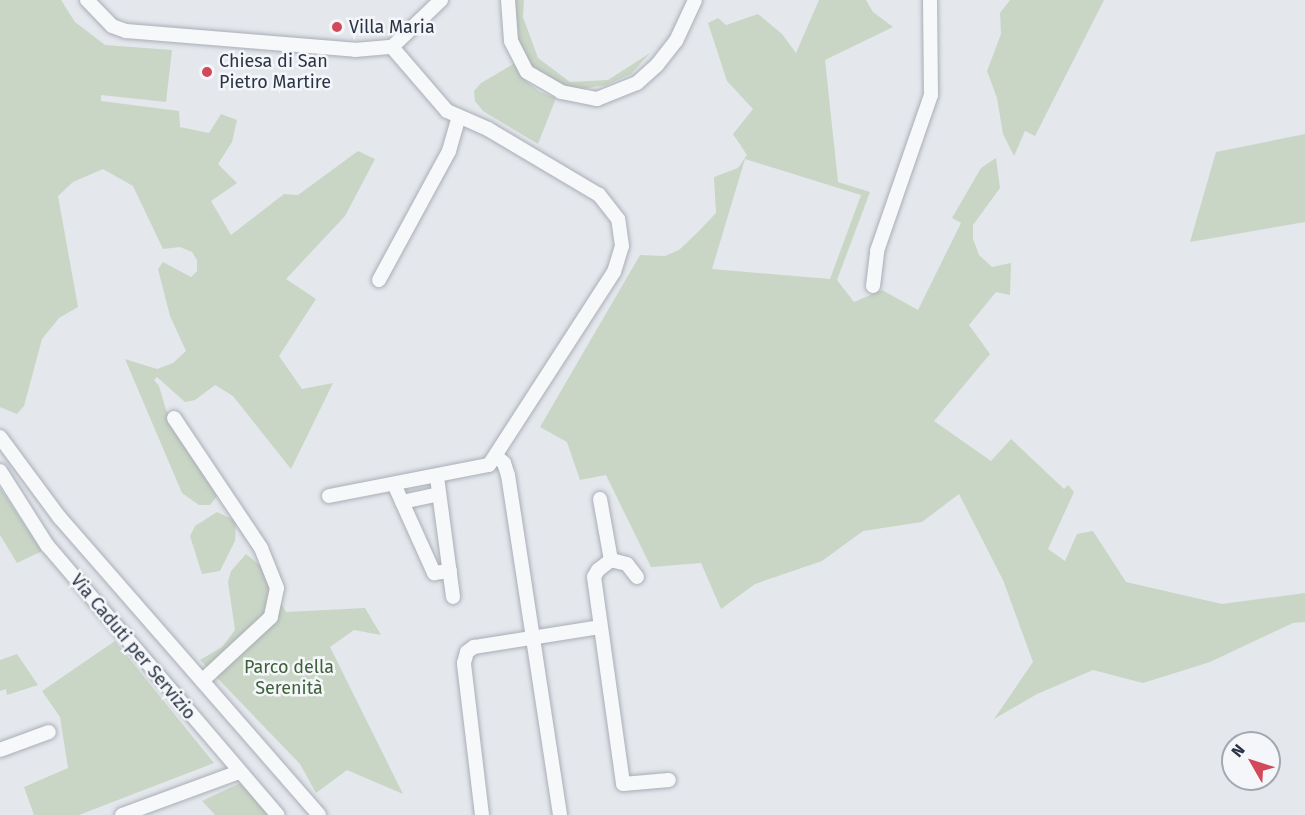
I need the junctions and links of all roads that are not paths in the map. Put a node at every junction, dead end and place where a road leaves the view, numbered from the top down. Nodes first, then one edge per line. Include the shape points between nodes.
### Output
1 (87, 0) edge
2 (427, 0) edge
3 (441, 0) edge
4 (508, 0) edge
5 (696, 0) edge
6 (930, 0) edge
7 (421, 20) junction
8 (392, 47) junction
9 (459, 117) junction
10 (379, 280) dead end
11 (873, 286) dead end
12 (174, 418) dead end
13 (0, 437) edge
14 (497, 457) junction
15 (0, 471) edge
16 (437, 477) junction
17 (394, 484) junction
18 (439, 494) junction
19 (329, 496) dead end
20 (600, 499) dead end
21 (402, 502) junction
22 (611, 560) junction
23 (450, 572) junction
24 (637, 577) dead end
25 (453, 597) dead end
26 (600, 627) junction
27 (532, 638) junction
28 (202, 681) junction
29 (49, 732) dead end
30 (0, 750) edge
31 (239, 772) junction
32 (669, 780) dead end
33 (122, 815) edge
34 (278, 815) edge
35 (319, 815) edge
36 (482, 815) edge
37 (560, 815) edge

1 - 8 street via 112,26 126,31 344,50
2 - 7 street
3 - 7 street
4 - 5 street via 511,41 526,72 561,92 597,99 637,83 657,65 676,41
6 - 11 street via 932,95 877,251
7 - 8 street
8 - 9 street via 437,103
9 - 10 street via 449,151
9 - 14 street via 488,129 599,195 611,206 621,233 620,259 614,272
12 - 28 street, Via Caduti per Servizio via 261,548 277,588 271,617
13 - 28 street, Via Caduti per Servizio via 60,518
14 - 16 street via 475,470
14 - 27 street via 504,463 508,476
15 - 31 street, Via Caduti per Servizio via 47,545
16 - 17 street
16 - 18 street
17 - 19 street
17 - 21 street
18 - 21 street
18 - 23 street
20 - 22 street
21 - 23 street via 434,573
22 - 24 street via 627,564
22 - 26 street via 594,577
23 - 25 street
26 - 27 street
26 - 32 street via 623,784
27 - 36 street via 474,647 465,657
27 - 37 street
28 - 35 street, Via Caduti per Servizio
29 - 30 street
31 - 33 street
31 - 34 street, Via Caduti per Servizio

